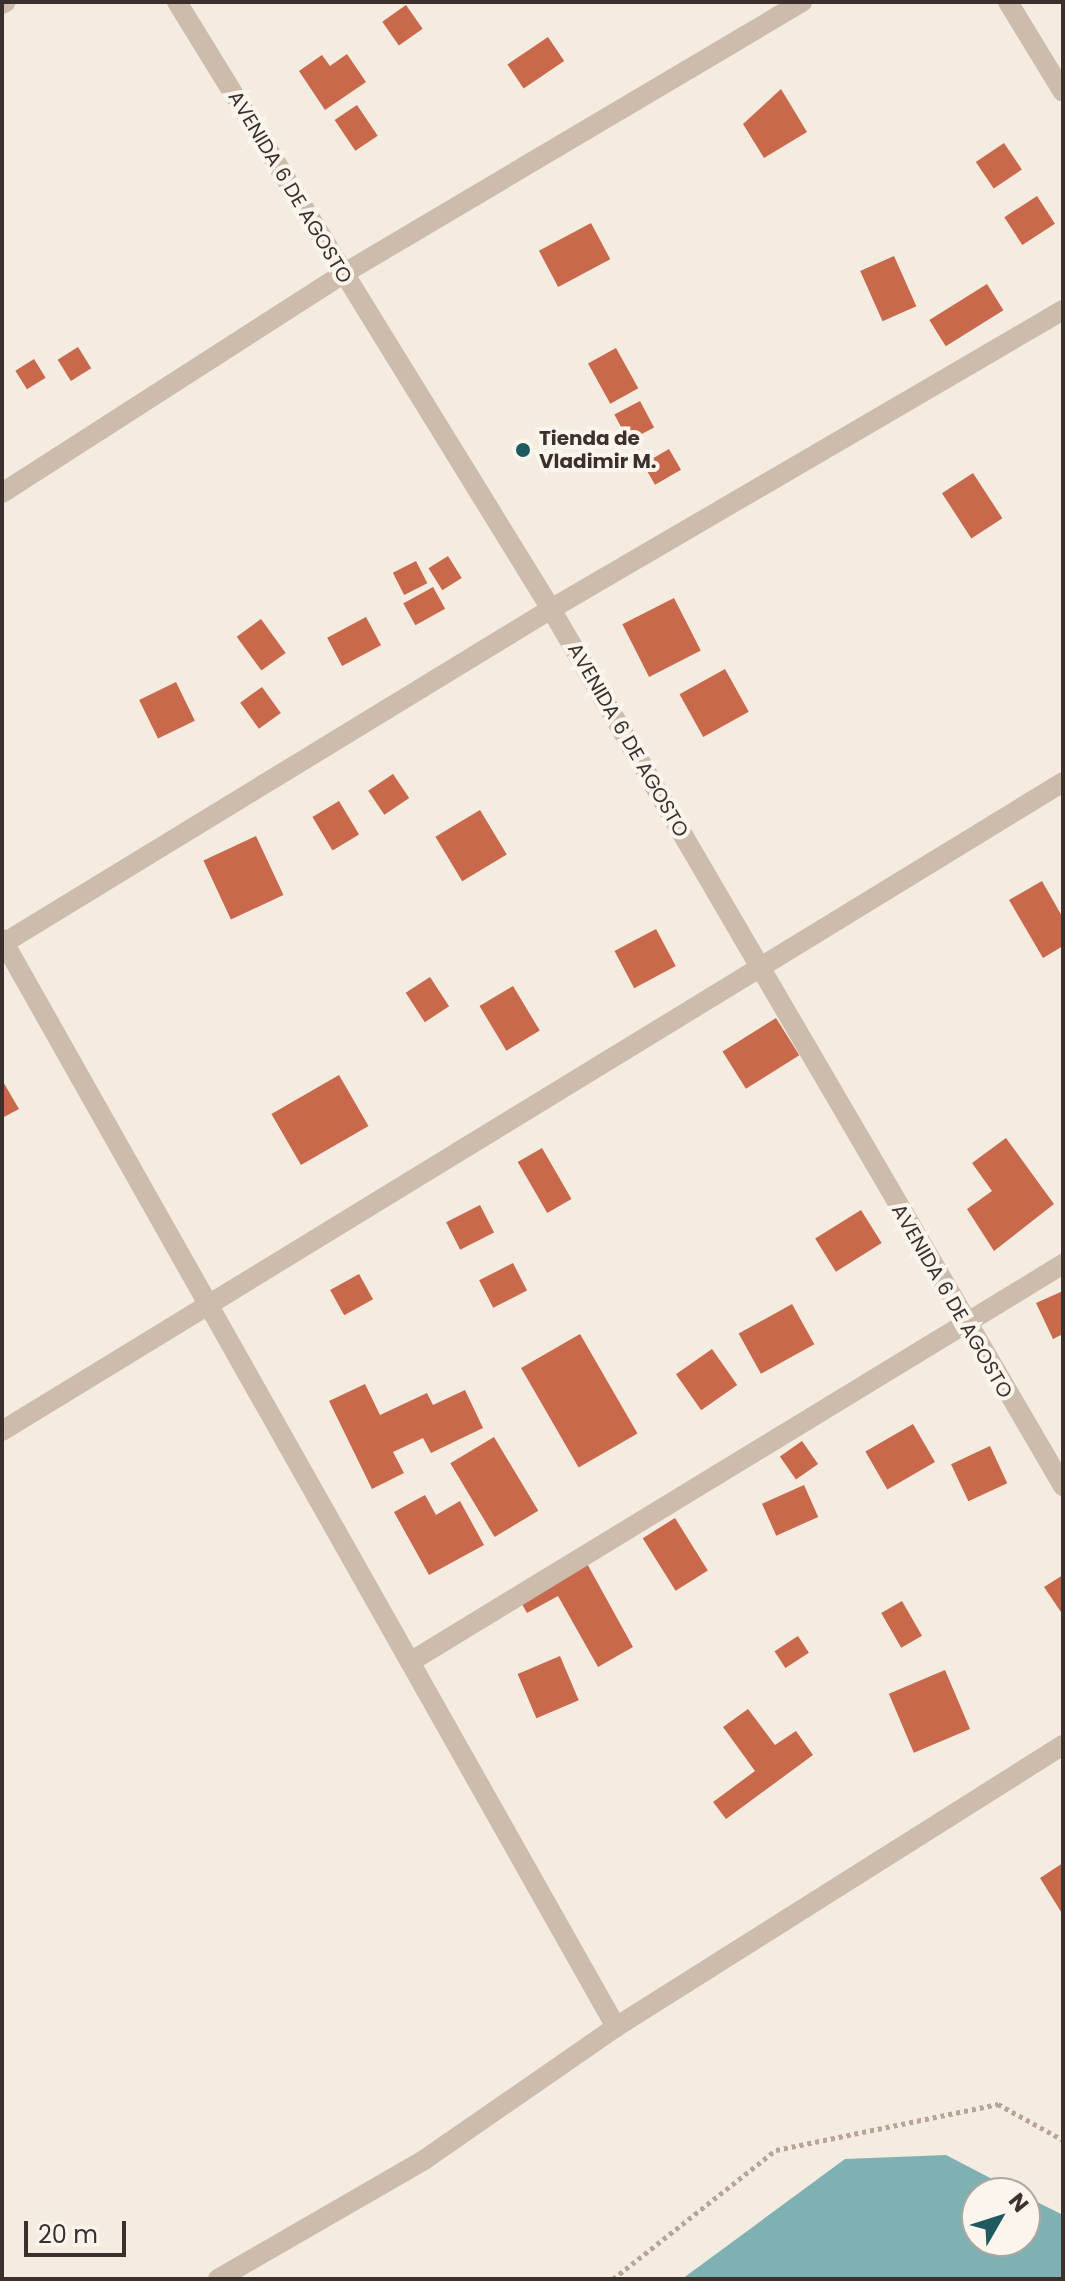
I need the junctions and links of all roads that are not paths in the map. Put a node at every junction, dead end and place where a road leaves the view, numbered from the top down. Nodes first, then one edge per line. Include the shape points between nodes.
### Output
1 (177, 2) edge
2 (802, 2) edge
3 (1008, 2) edge
4 (1063, 92) edge
5 (343, 274) junction
6 (1063, 310) edge
7 (2, 493) edge
8 (551, 609) junction
9 (1063, 782) edge
10 (3, 941) edge
11 (760, 964) junction
12 (1063, 1264) edge
13 (210, 1307) junction
14 (964, 1325) junction
15 (2, 1431) edge
16 (1063, 1486) edge
17 (410, 1662) junction
18 (1063, 1745) edge
19 (616, 2027) junction
20 (218, 2279) edge

1 - 5 street, AVENIDA 6 DE AGOSTO
2 - 5 street
3 - 4 street
5 - 7 street
5 - 8 street, AVENIDA 6 DE AGOSTO
6 - 8 street
8 - 10 street
8 - 11 street, AVENIDA 6 DE AGOSTO
9 - 11 street
10 - 13 street
11 - 13 street
11 - 14 street, AVENIDA 6 DE AGOSTO
12 - 14 street
13 - 15 street
13 - 17 street
14 - 16 street, AVENIDA 6 DE AGOSTO
14 - 17 street
17 - 19 street
18 - 19 street
19 - 20 street via 424,2160

